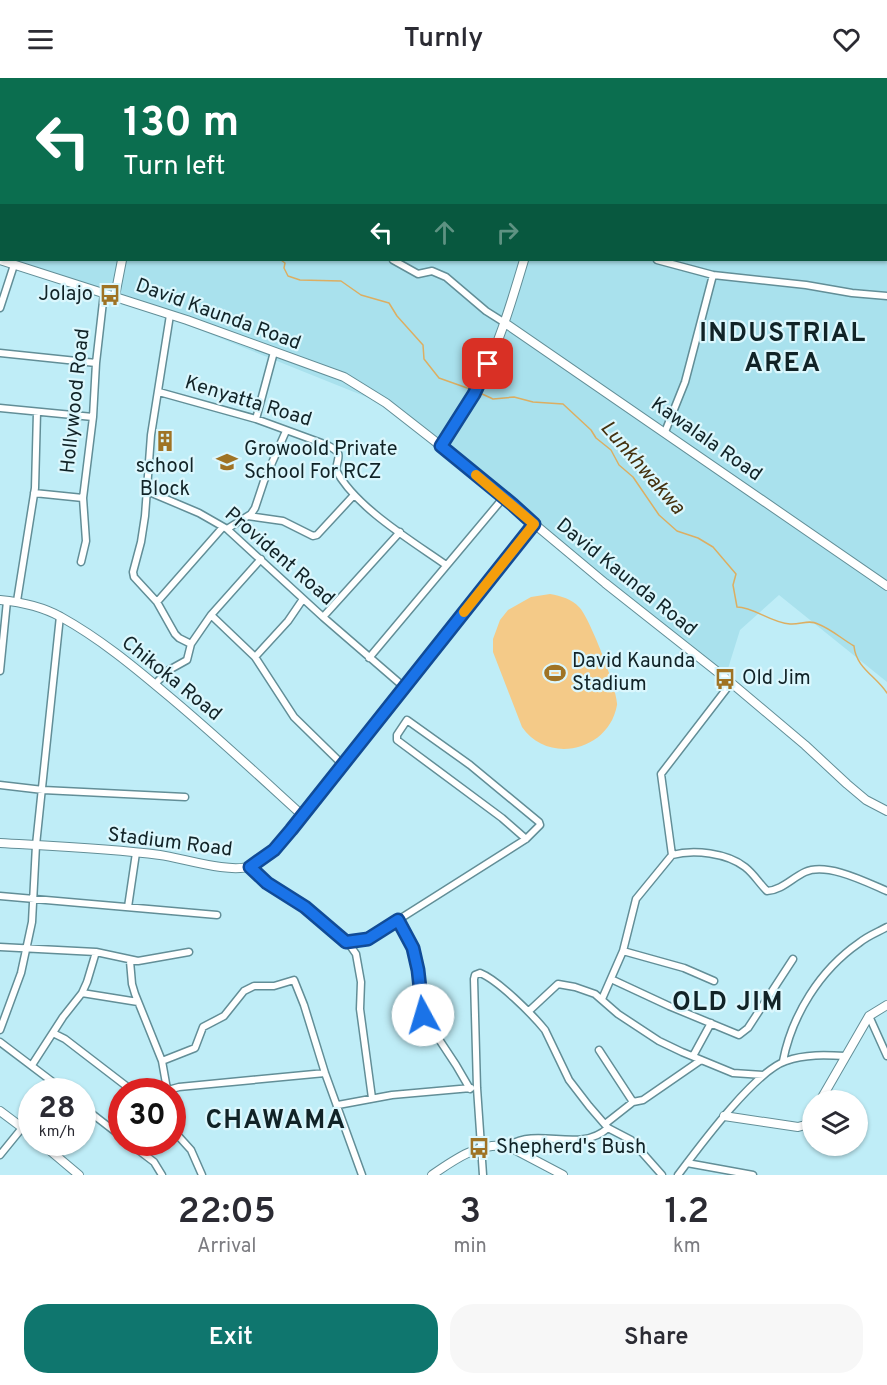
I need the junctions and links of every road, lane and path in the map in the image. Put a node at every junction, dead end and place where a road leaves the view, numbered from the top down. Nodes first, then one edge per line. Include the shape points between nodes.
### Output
1 (4, 261) edge
2 (123, 261) edge
3 (395, 261) edge
4 (524, 261) edge
5 (661, 261) edge
6 (14, 264) junction
7 (713, 275) junction
8 (104, 293) junction
9 (115, 296) junction
10 (887, 296) edge
11 (0, 308) edge
12 (170, 315) junction
13 (504, 323) junction
14 (274, 352) junction
15 (0, 353) edge
16 (96, 363) junction
17 (159, 392) junction
18 (0, 408) edge
19 (37, 412) junction
20 (93, 417) junction
21 (256, 419) junction
22 (286, 431) junction
23 (665, 432) junction
24 (441, 446) junction
25 (147, 491) junction
26 (34, 493) junction
27 (354, 495) junction
28 (504, 497) junction
29 (82, 498) junction
30 (248, 516) junction
31 (534, 524) junction
32 (225, 528) junction
33 (400, 532) junction
34 (261, 560) junction
35 (81, 562) dead end
36 (446, 565) junction
37 (887, 586) edge
38 (303, 599) junction
39 (3, 600) edge
40 (17, 601) junction
41 (157, 602) junction
42 (211, 615) junction
43 (60, 616) junction
44 (322, 617) junction
45 (191, 644) junction
46 (255, 657) junction
47 (369, 658) junction
48 (0, 671) edge
49 (731, 683) junction
50 (155, 684) junction
51 (404, 687) junction
52 (343, 765) junction
53 (0, 785) edge
54 (43, 790) junction
55 (185, 797) dead end
56 (887, 811) edge
57 (302, 815) junction
58 (526, 839) junction
59 (0, 843) edge
60 (36, 845) junction
61 (136, 853) junction
62 (670, 857) junction
63 (250, 867) junction
64 (887, 891) edge
65 (0, 896) edge
66 (33, 898) junction
67 (128, 907) junction
68 (217, 915) dead end
69 (398, 920) junction
70 (887, 927) edge
71 (346, 942) junction
72 (0, 947) edge
73 (26, 947) junction
74 (623, 951) junction
75 (96, 952) junction
76 (189, 952) dead end
77 (793, 959) dead end
78 (130, 960) junction
79 (611, 979) junction
80 (714, 981) dead end
81 (82, 993) junction
82 (602, 999) junction
83 (138, 1002) junction
84 (887, 1005) edge
85 (529, 1011) junction
86 (869, 1016) junction
87 (711, 1023) junction
88 (0, 1030) edge
89 (53, 1033) junction
90 (0, 1042) edge
91 (599, 1050) dead end
92 (693, 1056) junction
93 (846, 1056) junction
94 (887, 1056) edge
95 (701, 1060) junction
96 (162, 1061) junction
97 (783, 1061) junction
98 (32, 1065) junction
99 (325, 1073) junction
100 (763, 1075) junction
101 (48, 1078) edge
102 (116, 1078) edge
103 (163, 1078) edge
104 (473, 1088) junction
105 (186, 1089) edge
106 (826, 1090) edge
107 (372, 1098) junction
108 (633, 1102) junction
109 (338, 1105) junction
110 (0, 1111) edge
111 (724, 1116) junction
112 (96, 1117) edge
113 (18, 1125) edge
114 (108, 1126) edge
115 (607, 1126) junction
116 (802, 1126) edge
117 (18, 1133) edge
118 (186, 1144) edge
119 (508, 1146) junction
120 (479, 1148) junction
121 (0, 1155) edge
122 (56, 1156) edge
123 (146, 1156) edge
124 (687, 1163) junction
125 (79, 1175) edge
126 (162, 1175) edge
127 (202, 1175) edge
128 (362, 1175) edge
129 (432, 1175) edge
130 (483, 1175) edge
131 (563, 1175) edge
132 (663, 1175) edge
133 (678, 1175) edge
134 (753, 1175) edge

1 - 6 street, David Kaunda Road
2 - 9 street
3 - 13 street via 418,274 432,271 446,277
4 - 13 street
5 - 7 street
6 - 8 street, David Kaunda Road
6 - 11 street
7 - 10 street
7 - 23 street via 685,382
8 - 9 street, David Kaunda Road
8 - 16 street, Hollywood Road
9 - 12 street, David Kaunda Road
12 - 14 street, David Kaunda Road
12 - 17 street
13 - 23 street, Kawalala Road
13 - 24 street via 474,394
14 - 21 street
14 - 24 street, David Kaunda Road via 361,386
15 - 16 street
16 - 20 street, Hollywood Road
17 - 21 street, Kenyatta Road
17 - 25 street
18 - 19 street
19 - 20 street
19 - 26 street
20 - 29 street, Hollywood Road
21 - 22 street, Kenyatta Road
22 - 27 street, Kenyatta Road via 337,450 336,470
22 - 30 street via 255,508
23 - 37 street, Kawalala Road
24 - 28 street, David Kaunda Road
25 - 32 street, Provident Road
25 - 41 street via 133,572
26 - 29 street, Hollywood Road
26 - 40 street
27 - 30 street via 313,536 283,521
27 - 33 street, Kenyatta Road
28 - 31 street, David Kaunda Road
28 - 36 street
29 - 35 street via 86,541
30 - 32 street
31 - 49 street, David Kaunda Road
31 - 51 street, Stadium Road
32 - 34 street, Provident Road
32 - 41 street
33 - 36 street, Kenyatta Road
33 - 44 street
34 - 38 street, Provident Road
34 - 42 street
36 - 47 street
38 - 44 street, Provident Road
38 - 46 street
39 - 40 street, Chikoka Road
39 - 48 street
40 - 43 street, Chikoka Road
41 - 45 street via 179,638
42 - 45 street
42 - 46 street
43 - 50 street, Chikoka Road
43 - 54 street
44 - 47 street, Provident Road
45 - 50 street via 187,660 168,670
46 - 52 street via 294,717
47 - 51 street, Provident Road
49 - 56 street, David Kaunda Road via 866,800
49 - 62 street via 661,774
50 - 57 street, Chikoka Road
51 - 52 street, Stadium Road
52 - 57 street, Stadium Road
53 - 54 street
54 - 55 street
54 - 60 street
57 - 63 street, Stadium Road via 274,850
58 - 58 street via 539,828 539,822 407,720 397,740
58 - 69 street
59 - 60 street, Stadium Road
60 - 61 street, Stadium Road
60 - 66 street
61 - 63 street, Stadium Road
61 - 67 street
62 - 64 street via 702,853 736,861 767,891 821,868
62 - 74 street via 636,899
63 - 71 street
65 - 66 street
66 - 67 street
66 - 73 street
67 - 68 street
69 - 71 street via 368,939
69 - 104 street via 413,948 423,1015
70 - 97 street via 859,942 831,966 799,1016
71 - 107 street via 356,954 361,982 360,1009
72 - 73 street
73 - 75 street
73 - 88 street via 21,973
74 - 79 street
74 - 80 street
75 - 78 street
75 - 81 street
76 - 78 street via 146,961
77 - 87 street via 743,1033 735,1034
78 - 83 street
79 - 82 street
79 - 87 street
81 - 83 street
81 - 89 street
82 - 85 street via 558,984
82 - 92 street via 659,1041
83 - 96 street
84 - 86 street
85 - 104 street via 486,976 475,975
85 - 115 street via 545,1030 570,1080
86 - 93 street
86 - 94 street
87 - 92 street
89 - 98 street
89 - 102 street
90 - 98 street
91 - 108 street
92 - 95 street
93 - 97 street
93 - 106 street
95 - 100 street via 733,1073
95 - 108 street via 643,1100
96 - 99 street via 195,1048 203,1028 224,1016 243,991 294,980
96 - 103 street
97 - 100 street
98 - 101 street
99 - 105 street
99 - 109 street
100 - 111 street
104 - 107 street
104 - 120 street
107 - 109 street
108 - 115 street
109 - 128 street
110 - 113 street
111 - 116 street
111 - 124 street
112 - 114 street
115 - 119 street via 598,1135 583,1140 544,1138
115 - 132 street via 631,1140
117 - 121 street
118 - 127 street
119 - 120 street
119 - 131 street
120 - 129 street
120 - 130 street
122 - 125 street
123 - 126 street
124 - 133 street
124 - 134 street

